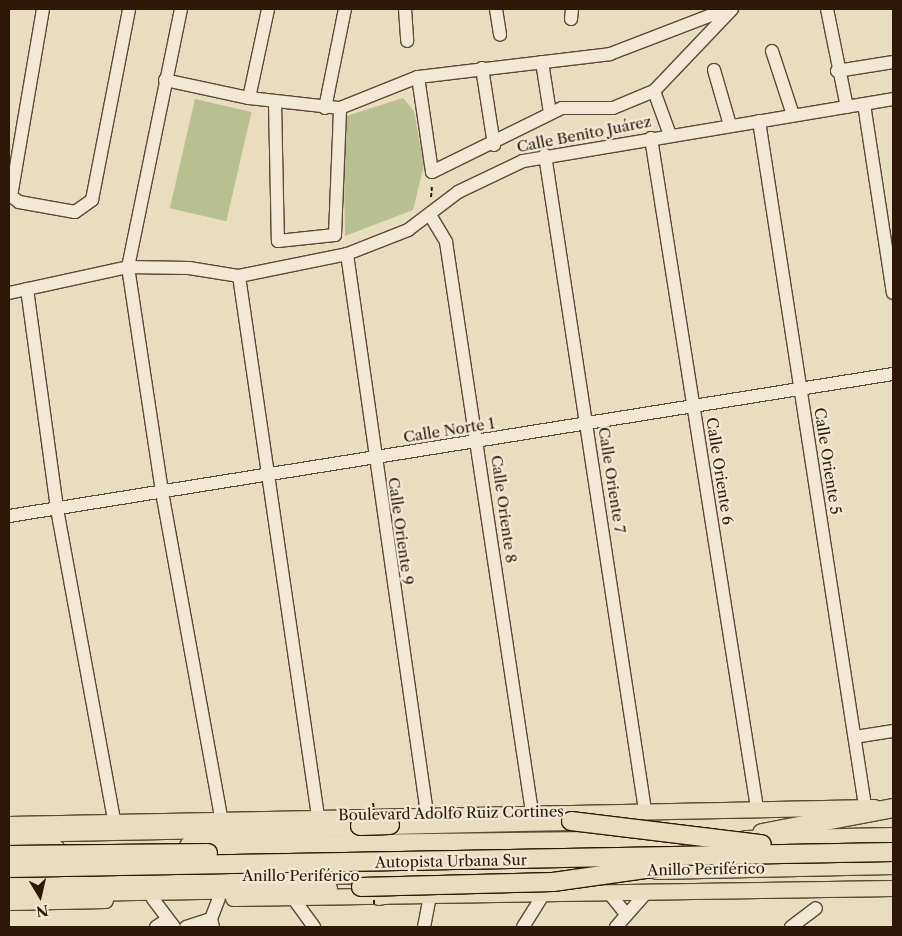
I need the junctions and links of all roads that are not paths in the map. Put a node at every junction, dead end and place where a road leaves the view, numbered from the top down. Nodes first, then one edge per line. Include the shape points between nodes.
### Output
1 (43, 9) edge
2 (129, 9) edge
3 (180, 9) edge
4 (268, 9) edge
5 (345, 9) edge
6 (405, 9) edge
7 (496, 9) edge
8 (727, 9) edge
9 (732, 9) edge
10 (827, 9) edge
11 (500, 35) dead end
12 (406, 42) dead end
13 (772, 51) dead end
14 (542, 62) junction
15 (893, 62) edge
16 (482, 68) junction
17 (714, 70) dead end
18 (837, 71) junction
19 (418, 77) junction
20 (165, 80) junction
21 (654, 91) junction
22 (249, 98) junction
23 (893, 99) edge
24 (275, 102) junction
25 (864, 104) junction
26 (847, 107) junction
27 (325, 108) junction
28 (340, 108) junction
29 (550, 113) junction
30 (794, 115) junction
31 (759, 121) junction
32 (730, 125) junction
33 (670, 135) junction
34 (650, 138) junction
35 (494, 145) junction
36 (545, 155) junction
37 (430, 215) junction
38 (347, 254) junction
39 (128, 267) junction
40 (239, 276) junction
41 (27, 289) junction
42 (9, 293) edge
43 (893, 293) edge
44 (893, 374) edge
45 (800, 389) junction
46 (693, 407) junction
47 (587, 424) junction
48 (478, 442) junction
49 (374, 459) junction
50 (268, 475) junction
51 (162, 492) junction
52 (57, 509) junction
53 (9, 516) edge
54 (893, 731) edge
55 (855, 737) junction
56 (865, 806) junction
57 (893, 807) edge
58 (757, 808) junction
59 (646, 810) junction
60 (532, 812) junction
61 (426, 814) junction
62 (318, 816) junction
63 (221, 818) junction
64 (114, 820) junction
65 (9, 824) edge
66 (9, 833) edge
67 (893, 837) edge
68 (739, 840) junction
69 (9, 843) edge
70 (893, 844) edge
71 (59, 849) junction
72 (767, 849) junction
73 (9, 850) edge
74 (893, 852) edge
75 (9, 855) edge
76 (893, 865) edge
77 (9, 868) edge
78 (505, 874) junction
79 (9, 878) edge
80 (891, 889) edge
81 (647, 892) junction
82 (9, 893) edge
83 (609, 893) junction
84 (544, 894) junction
85 (430, 895) junction
86 (379, 896) junction
87 (219, 898) junction
88 (294, 898) junction
89 (154, 899) junction
90 (9, 902) edge
91 (816, 908) dead end
92 (626, 913) junction
93 (171, 923) edge
94 (212, 923) edge
95 (156, 927) edge
96 (186, 927) edge
97 (314, 927) edge
98 (424, 927) edge
99 (523, 927) edge
100 (616, 927) edge
101 (791, 927) edge

1 - 2 street via 11,196 20,202 75,212 92,200
3 - 20 street
4 - 22 street
5 - 27 street
6 - 12 street
7 - 11 street
8 - 14 street via 610,54
9 - 21 street
10 - 18 street
13 - 30 street
14 - 16 street
14 - 29 street
15 - 18 street
16 - 19 street
16 - 35 street
17 - 32 street
18 - 26 street
19 - 28 street
19 - 35 street via 432,172
20 - 22 street
20 - 39 street
21 - 29 street via 612,108 576,106
21 - 33 street
22 - 24 street
23 - 25 street, Calle Benito Juárez
24 - 27 street
24 - 28 street via 278,240 335,235
25 - 26 street, Calle Benito Juárez
25 - 43 street
26 - 30 street, Calle Benito Juárez
27 - 28 street
29 - 35 street
30 - 31 street, Calle Benito Juárez
31 - 32 street, Calle Benito Juárez
31 - 45 street, Calle Oriente 5
32 - 33 street, Calle Benito Juárez
33 - 34 street, Calle Benito Juárez
34 - 36 street, Calle Benito Juárez
34 - 46 street, Calle Oriente 6
36 - 37 street, Calle Benito Juárez via 496,170
36 - 47 street, Calle Oriente 7
37 - 38 street, Calle Benito Juárez via 382,242
37 - 48 street, Calle Oriente 8 via 446,242
38 - 40 street, Calle Benito Juárez
38 - 49 street, Calle Oriente 9
39 - 40 street, Calle Benito Juárez via 189,268
39 - 41 street, Calle Benito Juárez
39 - 51 street
40 - 50 street
41 - 42 street, Calle Benito Juárez
41 - 52 street
44 - 45 street, Calle Norte 1
45 - 46 street, Calle Norte 1
45 - 55 street, Calle Oriente 5
46 - 47 street, Calle Norte 1
46 - 58 street, Calle Oriente 6
47 - 48 street, Calle Norte 1
47 - 59 street, Calle Oriente 7
48 - 49 street, Calle Norte 1
48 - 60 street, Calle Oriente 8
49 - 50 street, Calle Norte 1
49 - 61 street, Calle Oriente 9
50 - 51 street, Calle Norte 1
50 - 62 street
51 - 52 street, Calle Norte 1
51 - 63 street
52 - 53 street, Calle Norte 1
52 - 64 street
54 - 55 street
55 - 56 street, Calle Oriente 5
56 - 57 main road, Boulevard Adolfo Ruiz Cortines
56 - 58 main road, Boulevard Adolfo Ruiz Cortines
57 - 68 highway via 781,827
58 - 59 main road, Boulevard Adolfo Ruiz Cortines
59 - 60 main road, Boulevard Adolfo Ruiz Cortines
60 - 61 main road, Boulevard Adolfo Ruiz Cortines
61 - 62 main road, Boulevard Adolfo Ruiz Cortines
62 - 63 main road, Boulevard Adolfo Ruiz Cortines
63 - 64 main road, Boulevard Adolfo Ruiz Cortines
64 - 65 main road, Boulevard Adolfo Ruiz Cortines
66 - 72 highway, bridge via 571,821
67 - 68 highway, Anillo Periférico
68 - 71 highway, Anillo Periférico via 475,839
69 - 71 highway
70 - 72 highway, Autopista Urbana Sur
71 - 73 highway, Anillo Periférico
72 - 74 highway, Autopista Urbana Sur, bridge
72 - 75 highway, Autopista Urbana Sur, bridge
72 - 77 highway, Autopista Urbana Sur, bridge
72 - 82 highway, bridge via 553,882
76 - 78 highway, Anillo Periférico
78 - 79 highway, Anillo Periférico
78 - 86 highway
80 - 81 main road
81 - 83 main road
81 - 92 street
83 - 84 main road
83 - 92 street
84 - 85 main road
84 - 99 street
85 - 86 main road
85 - 98 street
86 - 88 main road
87 - 88 main road
87 - 89 main road
87 - 94 street
88 - 97 street
89 - 90 main road
89 - 93 street
91 - 101 street
92 - 100 street
93 - 95 street
94 - 96 street

